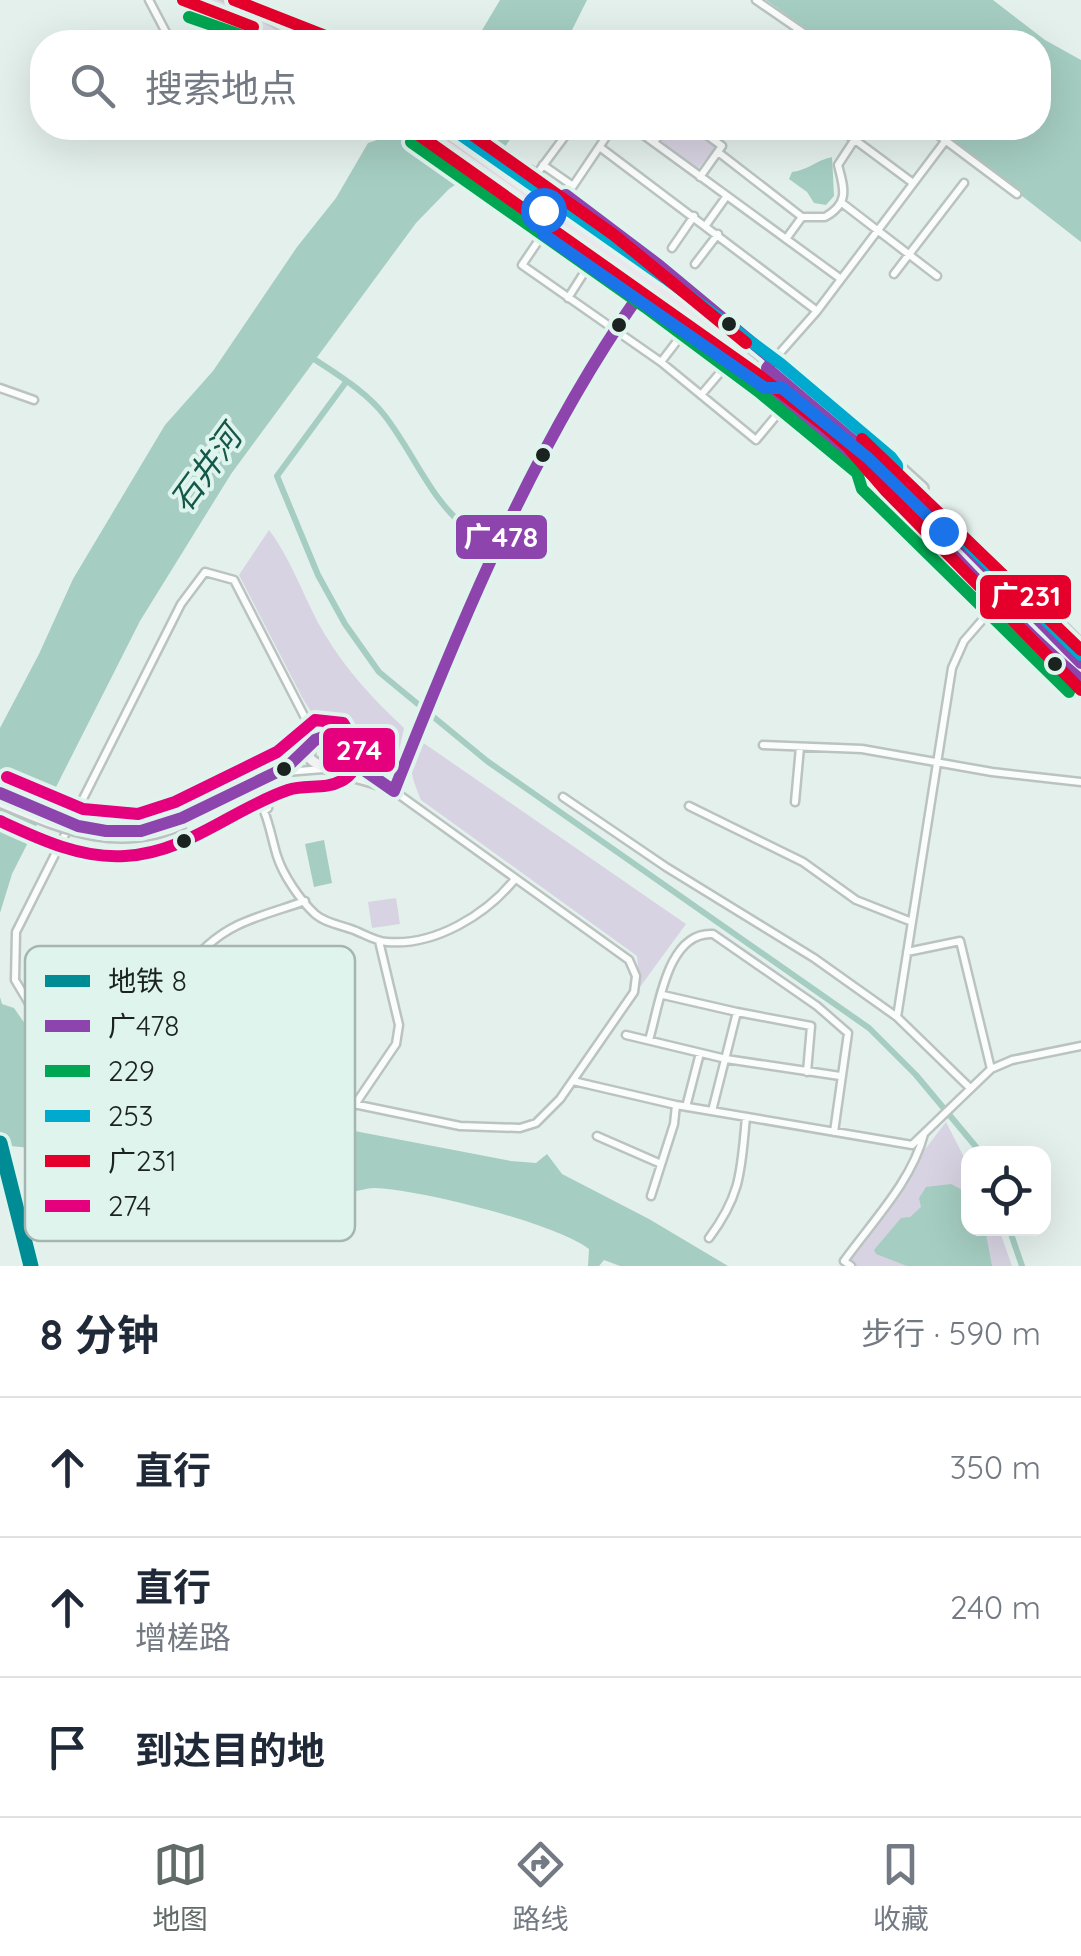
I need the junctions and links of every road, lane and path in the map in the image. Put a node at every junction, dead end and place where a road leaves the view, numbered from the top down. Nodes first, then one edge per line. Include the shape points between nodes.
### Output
1 (149, 0) edge
2 (183, 0) edge
3 (194, 0) edge
4 (203, 0) edge
5 (235, 0) edge
6 (246, 0) edge
7 (756, 0) edge
8 (217, 3) edge
9 (165, 30) edge
10 (248, 30) edge
11 (253, 30) edge
12 (262, 30) edge
13 (275, 30) edge
14 (282, 30) edge
15 (289, 30) edge
16 (310, 30) edge
17 (317, 30) edge
18 (800, 30) edge
19 (426, 140) edge
20 (440, 140) edge
21 (456, 140) edge
22 (480, 140) edge
23 (562, 140) edge
24 (605, 140) edge
25 (651, 140) edge
26 (716, 140) edge
27 (854, 140) edge
28 (856, 140) edge
29 (946, 140) joint
30 (654, 142) joint
31 (601, 148) junction
32 (718, 152) junction
33 (543, 166) junction
34 (536, 175) junction
35 (700, 177) junction
36 (912, 183) junction
37 (964, 183) dead end
38 (1018, 194) dead end
39 (566, 195) junction
40 (726, 196) junction
41 (842, 204) junction
42 (581, 206) junction
43 (694, 216) junction
44 (802, 218) junction
45 (706, 224) junction
46 (878, 229) junction
47 (543, 234) junction
48 (718, 234) junction
49 (786, 239) junction
50 (556, 242) junction
51 (672, 248) dead end
52 (910, 254) junction
53 (696, 264) dead end
54 (589, 265) junction
55 (894, 274) dead end
56 (640, 276) junction
57 (936, 276) dead end
58 (841, 279) junction
59 (568, 298) junction
60 (637, 298) junction
61 (680, 299) junction
62 (708, 305) junction
63 (817, 311) junction
64 (614, 330) junction
65 (684, 331) junction
66 (732, 356) junction
67 (660, 362) junction
68 (770, 364) junction
69 (0, 388) edge
70 (765, 388) junction
71 (782, 388) junction
72 (799, 393) junction
73 (701, 395) junction
74 (819, 397) junction
75 (34, 400) dead end
76 (786, 404) junction
77 (856, 427) junction
78 (854, 446) junction
79 (877, 473) junction
80 (866, 485) dead end
81 (962, 526) junction
82 (972, 551) junction
83 (988, 583) junction
84 (999, 602) junction
85 (1079, 648) edge
86 (1081, 663) edge
87 (1081, 677) edge
88 (1081, 690) edge
89 (313, 742) junction
90 (763, 745) dead end
91 (800, 747) junction
92 (342, 751) junction
93 (938, 762) junction
94 (324, 769) junction
95 (1081, 782) edge
96 (258, 784) junction
97 (394, 791) junction
98 (0, 793) edge
99 (563, 797) dead end
100 (0, 802) edge
101 (795, 802) dead end
102 (689, 806) dead end
103 (183, 821) junction
104 (515, 879) junction
105 (306, 900) junction
106 (912, 922) junction
107 (379, 941) junction
108 (208, 946) edge
109 (907, 952) junction
110 (663, 995) junction
111 (25, 998) edge
112 (822, 1011) junction
113 (738, 1012) junction
114 (897, 1018) junction
115 (810, 1026) junction
116 (626, 1035) dead end
117 (648, 1040) junction
118 (1081, 1046) edge
119 (700, 1052) junction
120 (726, 1058) junction
121 (991, 1069) junction
122 (807, 1072) junction
123 (840, 1076) junction
124 (572, 1080) junction
125 (970, 1088) junction
126 (355, 1105) edge
127 (676, 1105) junction
128 (355, 1106) edge
129 (686, 1106) junction
130 (712, 1111) junction
131 (746, 1117) junction
132 (834, 1132) junction
133 (924, 1133) junction
134 (598, 1136) dead end
135 (661, 1164) junction
136 (651, 1196) dead end
137 (709, 1238) dead end
138 (851, 1266) edge

1 - 9 street
2 - 11 highway, bridge
3 - 8 street
4 - 12 highway, bridge
5 - 15 main road
5 - 16 highway, bridge
6 - 17 highway, bridge
7 - 18 street
8 - 10 street via 215,18
8 - 13 main road
8 - 14 street
19 - 78 highway, bridge
20 - 56 main road, bridge
21 - 56 main road, bridge
22 - 85 highway, bridge via 656,268 846,424
23 - 33 street
24 - 31 street
25 - 30 street
26 - 32 street
27 - 41 street via 838,165
28 - 36 street
29 - 36 street
29 - 38 street
30 - 35 street
31 - 33 street via 573,186
31 - 43 street
32 - 35 street
32 - 44 street
33 - 34 street
34 - 39 street
34 - 47 street via 518,176 500,198
35 - 40 street
36 - 46 street
37 - 52 street
39 - 42 street
39 - 47 street via 547,202
40 - 45 street
40 - 49 street
41 - 44 street via 825,217
41 - 46 street
42 - 50 street
42 - 62 street
43 - 45 street
43 - 51 street
44 - 49 street
45 - 48 street
46 - 52 street
46 - 58 street
47 - 50 street
47 - 59 street via 522,265
48 - 53 street
48 - 63 street
49 - 58 street
50 - 54 street
52 - 55 street
52 - 57 street
54 - 59 street
54 - 60 street
56 - 61 main road
56 - 66 main road
58 - 63 street
59 - 64 street
60 - 64 street
60 - 65 street
61 - 62 street
61 - 68 main road
62 - 68 street
63 - 68 street
64 - 67 street
64 - 97 street via 550,440
65 - 66 street
65 - 67 street
66 - 70 street
66 - 71 main road
66 - 73 street
67 - 73 street
68 - 72 main road
68 - 74 street
69 - 75 street
70 - 71 street
70 - 76 street
71 - 79 main road
72 - 74 street
72 - 78 main road
73 - 76 street via 756,440
74 - 77 street
76 - 79 street
77 - 78 street
77 - 81 street
78 - 82 main road
78 - 87 highway, bridge
78 - 88 highway, bridge via 886,491
79 - 80 street
79 - 83 main road
81 - 82 street
81 - 85 street
82 - 86 main road
83 - 84 street
83 - 87 main road
84 - 87 street
84 - 93 street via 964,641 952,668
89 - 92 street via 332,737
89 - 94 street via 311,760
89 - 103 street via 288,767
89 - 111 street via 234,580 205,572 181,604 16,932 14,980
90 - 91 street
91 - 93 street
91 - 101 street
92 - 94 street via 338,763
92 - 97 street
93 - 95 street
93 - 106 street
94 - 96 street via 294,769
94 - 97 street
96 - 103 street
96 - 105 street via 278,860
97 - 104 street
98 - 103 street, bridge via 91,830 140,831
99 - 114 street
100 - 103 street, bridge via 105,838 146,837
102 - 106 street via 803,862 856,900
104 - 107 street via 470,920 430,937
104 - 124 street via 629,960 636,976 634,992
105 - 107 street via 324,920
105 - 108 street via 236,925
106 - 109 street
107 - 126 street via 399,1026 396,1044
109 - 114 street
109 - 121 street via 960,941
110 - 112 street via 680,948 700,934 713,934
110 - 113 street
110 - 117 street
112 - 115 street
112 - 123 street via 848,1033
113 - 115 street
113 - 120 street
114 - 125 street
115 - 122 street
116 - 117 street
117 - 119 street
118 - 121 street
119 - 120 street
119 - 129 street
120 - 122 street
120 - 130 street
121 - 125 street
122 - 123 street
123 - 132 street
124 - 127 street
124 - 128 street via 536,1123 520,1128 460,1126
125 - 133 street
127 - 129 street
127 - 135 street
129 - 130 street
130 - 131 street
131 - 132 street
131 - 137 street via 730,1210
132 - 133 street via 912,1145
133 - 138 street via 902,1182 844,1261
134 - 135 street
135 - 136 street

